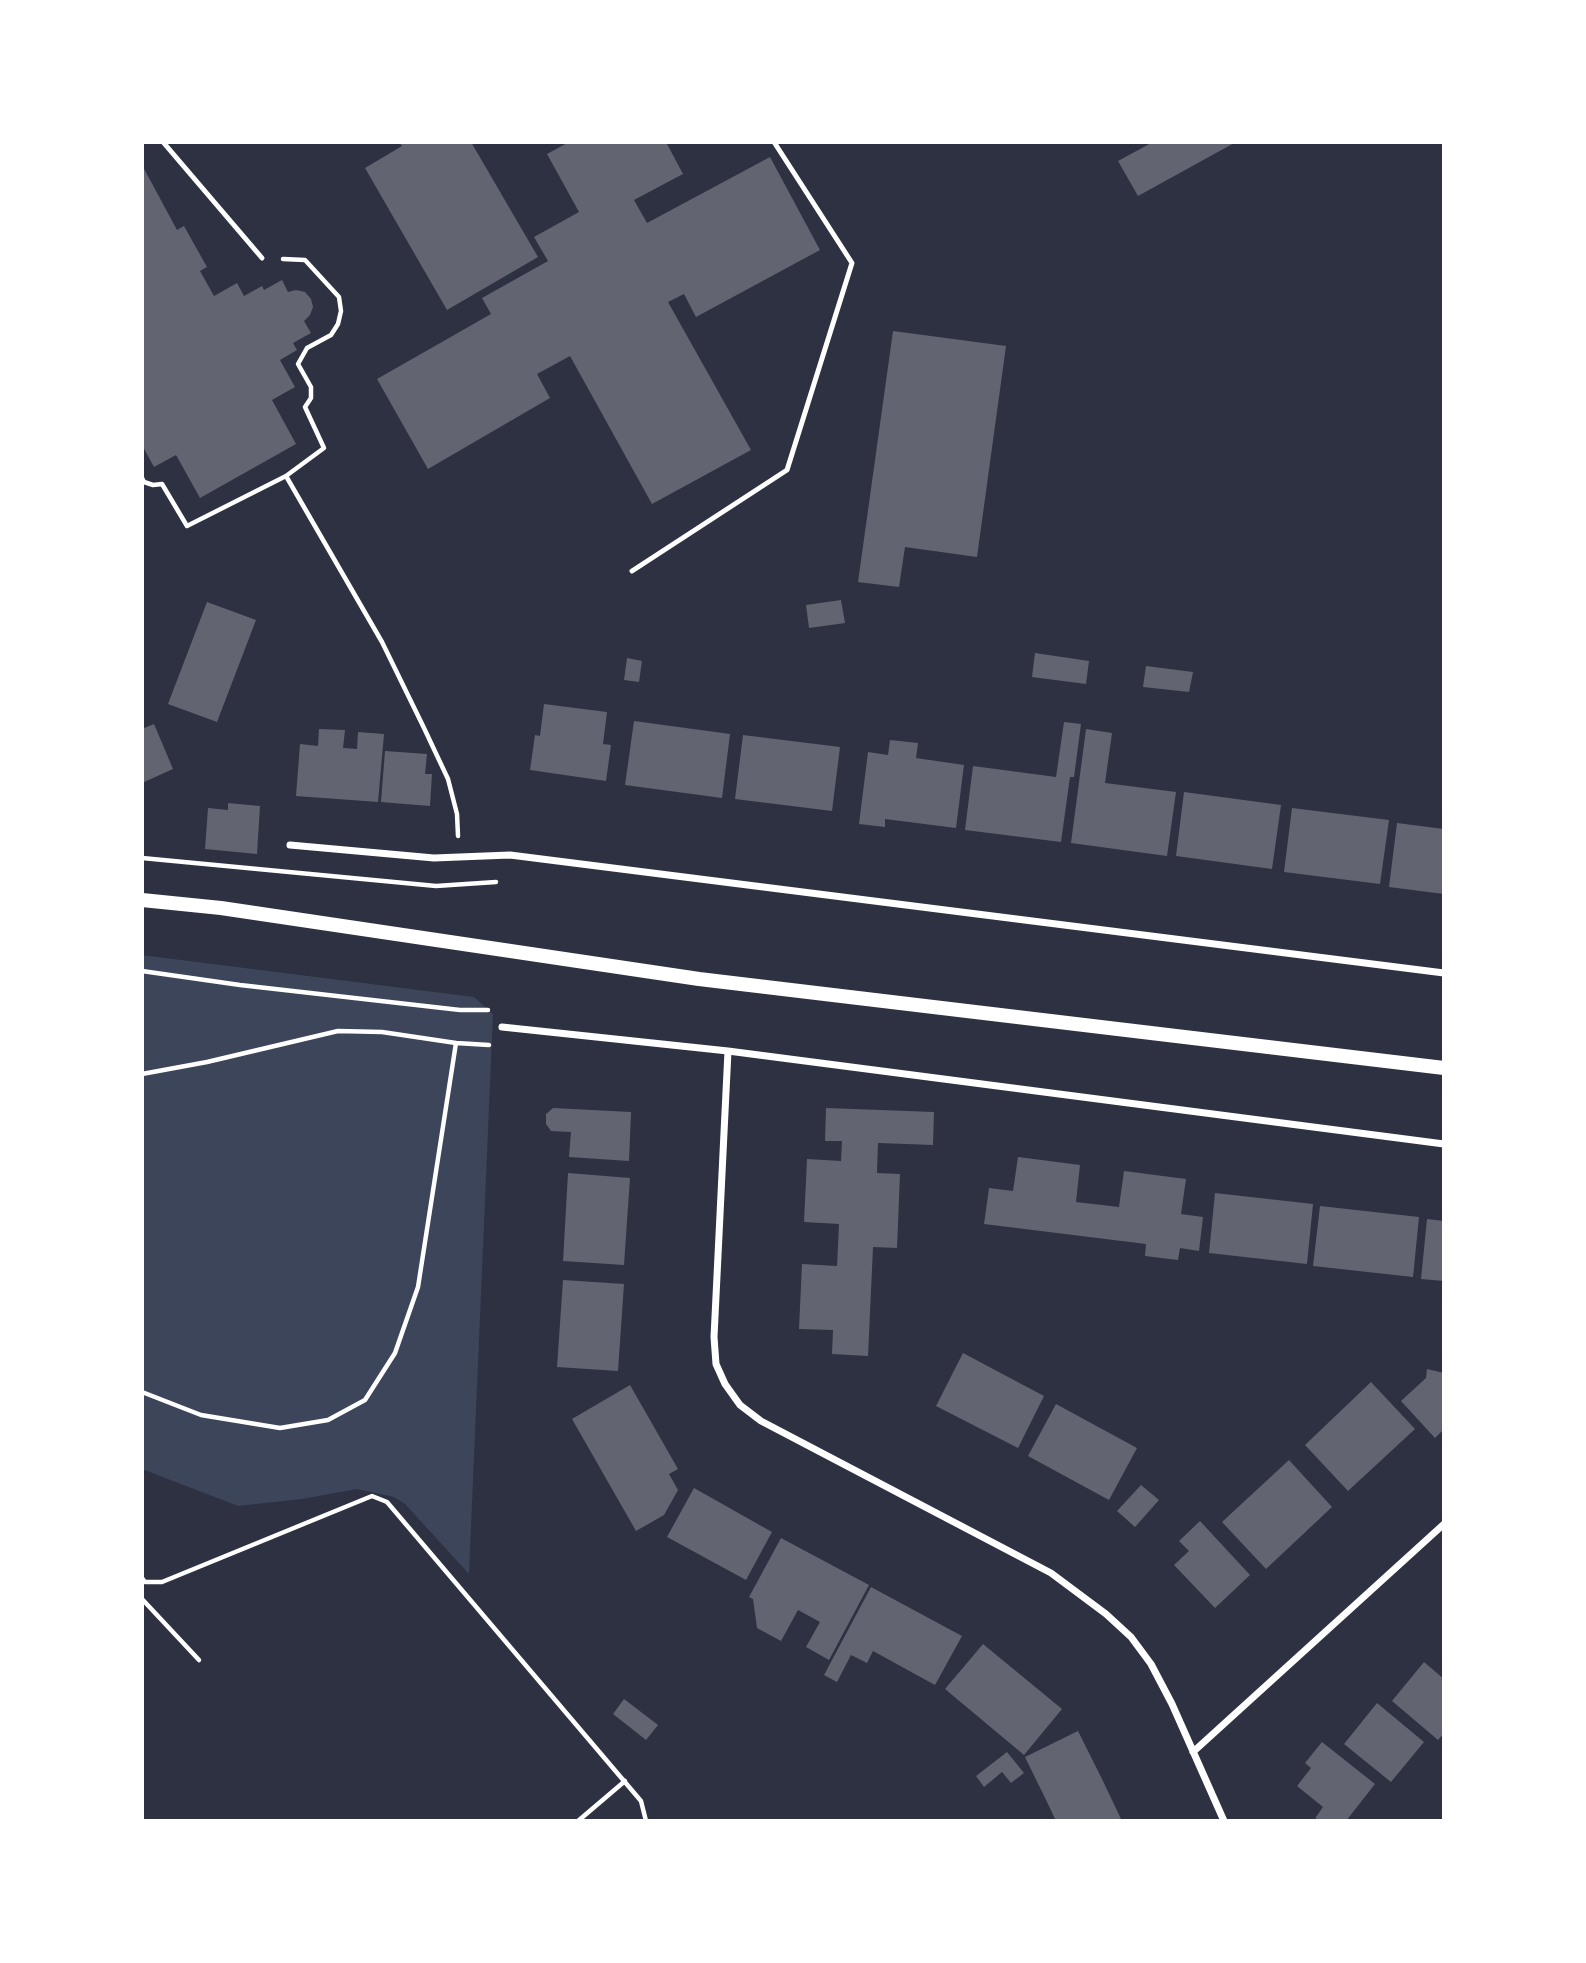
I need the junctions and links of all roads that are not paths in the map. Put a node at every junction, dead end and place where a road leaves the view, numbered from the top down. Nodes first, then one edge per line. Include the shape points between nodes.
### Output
1 (163, 142) edge
2 (774, 142) edge
3 (262, 258) road end
4 (632, 571) dead end
5 (290, 845) dead end
6 (142, 900) edge
7 (1444, 973) edge
8 (502, 1027) road end
9 (728, 1051) junction
10 (1444, 1068) edge
11 (1444, 1143) edge
12 (1444, 1524) edge
13 (1193, 1752) junction
14 (1223, 1821) edge

1 - 3 lane
2 - 4 lane via 852,263 787,470
5 - 7 street via 434,858 510,855
6 - 10 main road via 234,909 699,979
8 - 9 street
9 - 11 street
9 - 13 street via 714,1337 716,1364 725,1384 740,1405 761,1421 1051,1573 1088,1600 1131,1637 1151,1664
12 - 13 street
13 - 14 street

